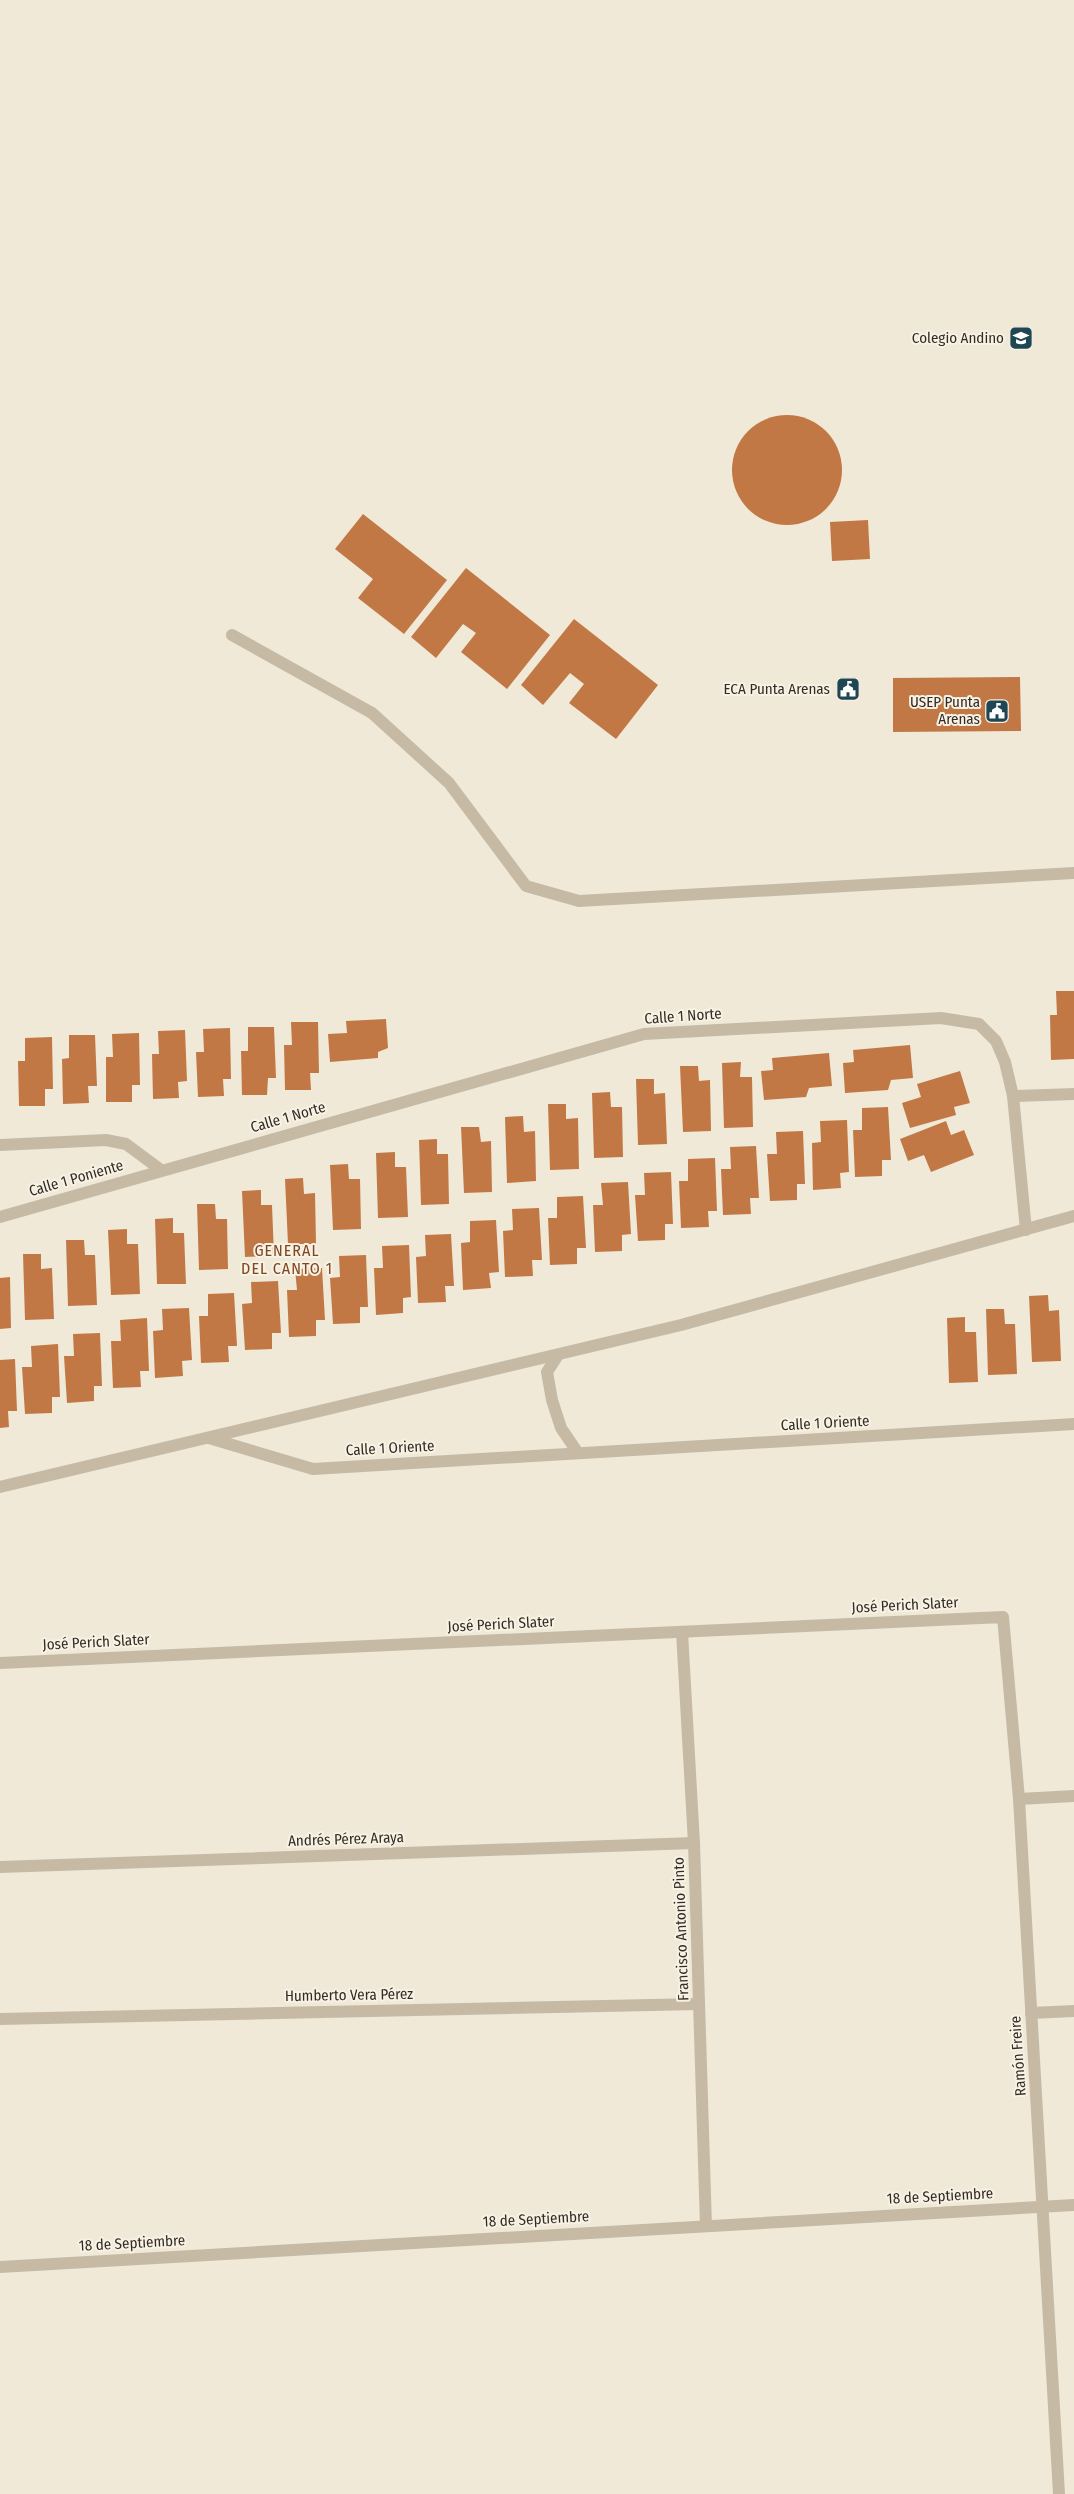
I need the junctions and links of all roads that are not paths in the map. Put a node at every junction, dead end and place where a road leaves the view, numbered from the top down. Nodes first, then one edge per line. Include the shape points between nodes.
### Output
1 (232, 636) dead end
2 (1074, 873) edge
3 (1074, 1094) edge
4 (1013, 1096) junction
5 (0, 1145) edge
6 (161, 1170) junction
7 (1074, 1216) edge
8 (0, 1217) edge
9 (1026, 1230) junction
10 (558, 1354) junction
11 (1074, 1424) edge
12 (209, 1438) junction
13 (578, 1453) junction
14 (0, 1487) edge
15 (1003, 1617) joint
16 (682, 1632) junction
17 (0, 1663) edge
18 (1074, 1796) edge
19 (1019, 1799) junction
20 (694, 1843) junction
21 (0, 1867) edge
22 (699, 2004) junction
23 (1074, 2011) edge
24 (1031, 2013) junction
25 (0, 2019) edge
26 (1074, 2205) edge
27 (1043, 2206) junction
28 (706, 2226) junction
29 (0, 2267) edge
30 (1059, 2494) edge

1 - 2 street via 372,713 449,783 526,886 579,901
3 - 4 street
4 - 6 street, Calle 1 Norte via 996,1041 979,1024 941,1018 644,1034
4 - 9 street, Calle 1 Norte
5 - 6 street via 106,1140 126,1144
6 - 8 street, Calle 1 Poniente
7 - 9 street
9 - 10 street via 681,1325
10 - 12 street
10 - 13 street via 547,1372 552,1400 561,1428
11 - 13 street, Calle 1 Oriente
12 - 13 street, Calle 1 Oriente via 313,1469
12 - 14 street
15 - 16 street, José Perich Slater
15 - 19 street, Ramón Freire
16 - 17 street, José Perich Slater
16 - 20 street, Francisco Antonio Pinto
18 - 19 street
19 - 24 street, Ramón Freire
20 - 21 street, Andrés Pérez Araya
20 - 22 street, Francisco Antonio Pinto
22 - 25 street, Humberto Vera Pérez
22 - 28 street, Francisco Antonio Pinto
23 - 24 street
24 - 27 street, Ramón Freire
26 - 27 street, 18 de Septiembre
27 - 28 street, 18 de Septiembre
27 - 30 street, Ramón Freire
28 - 29 street, 18 de Septiembre

